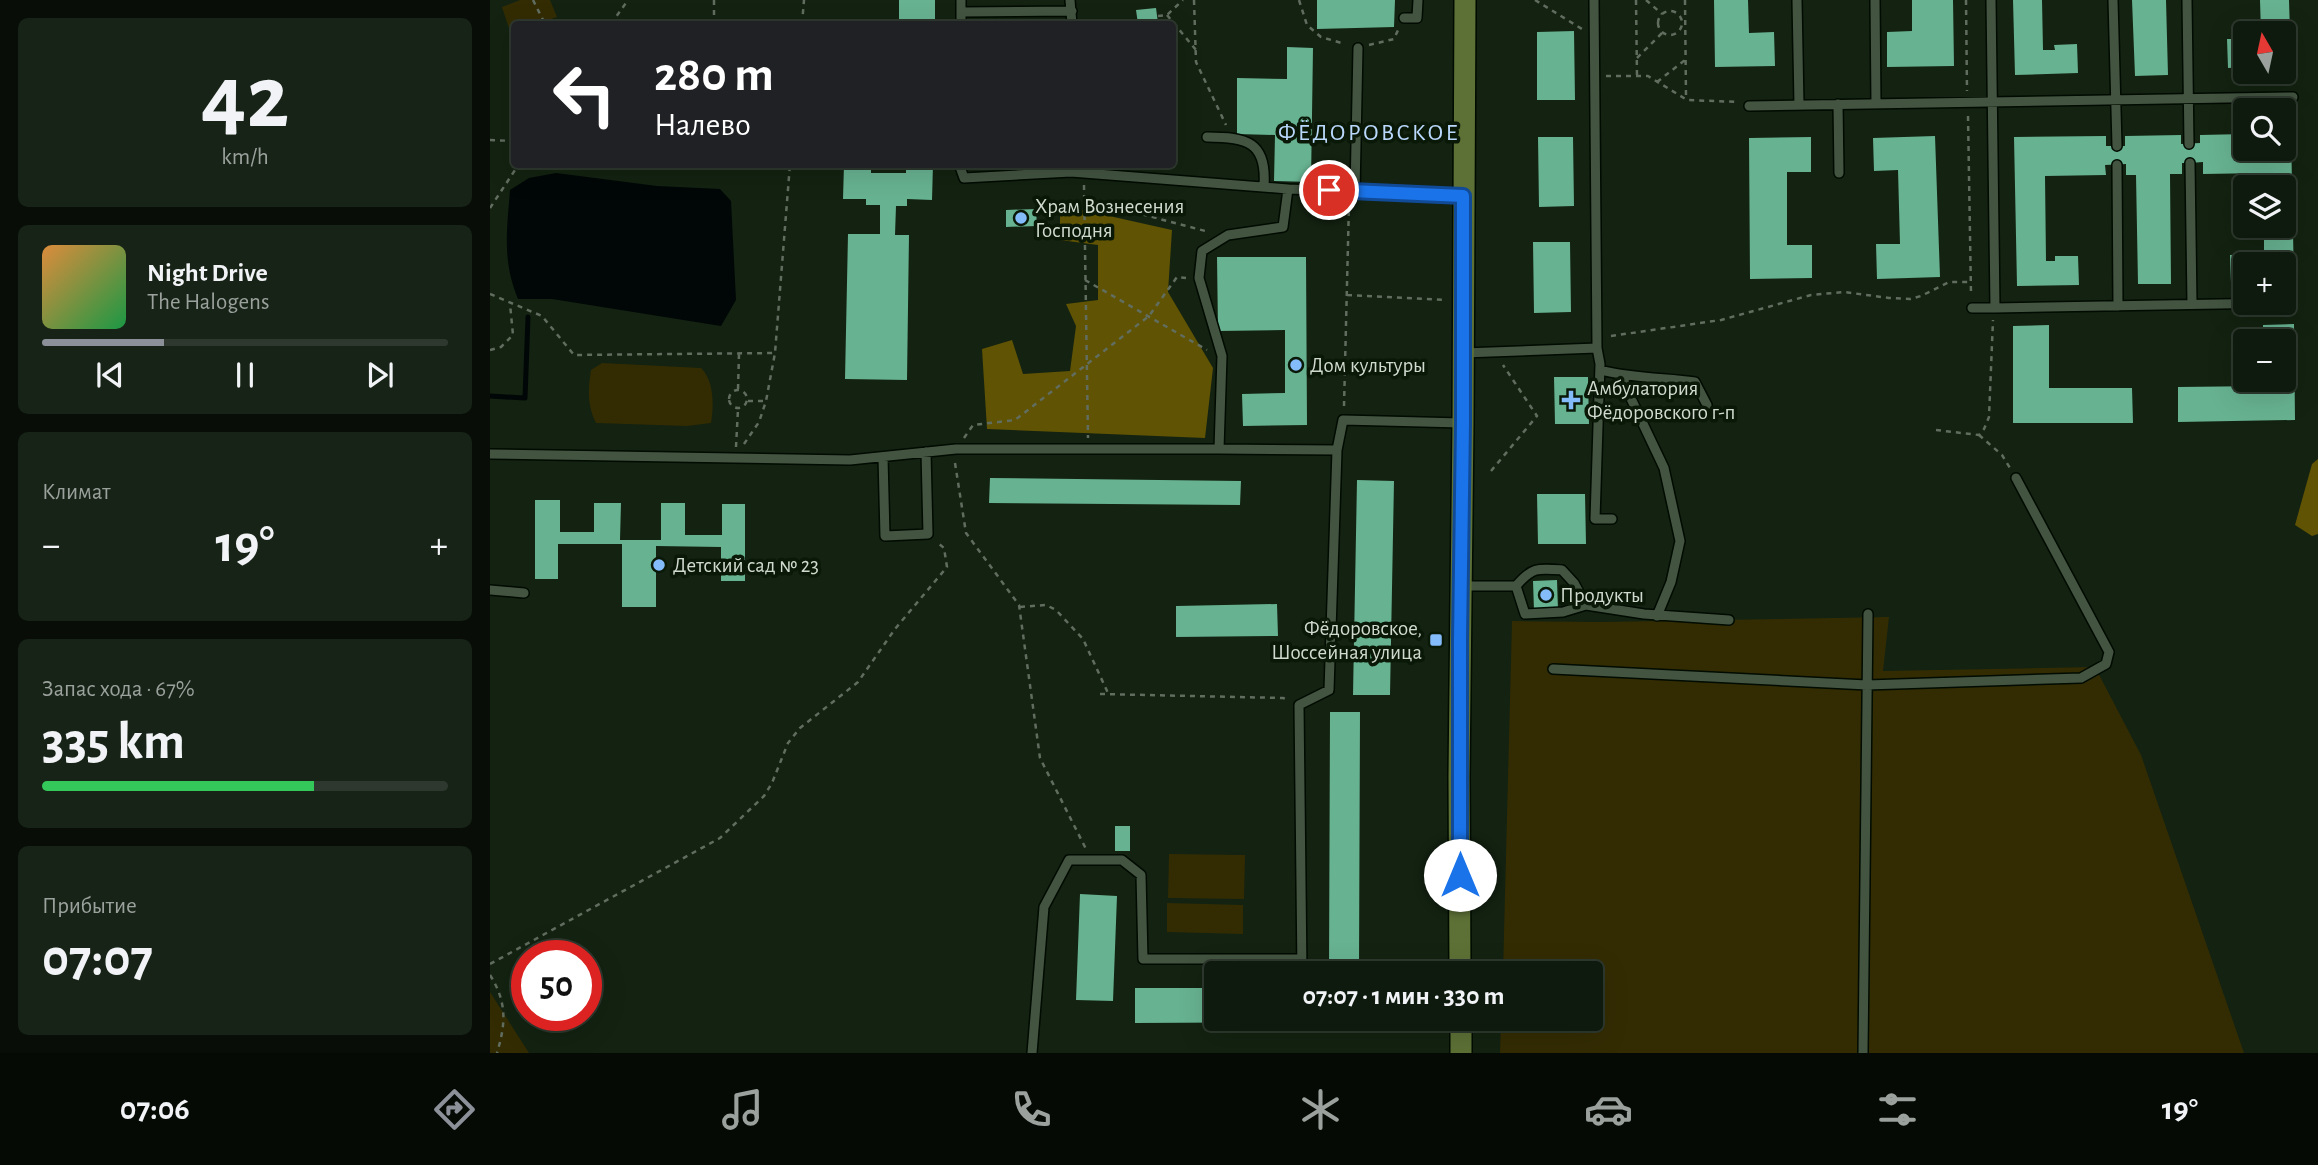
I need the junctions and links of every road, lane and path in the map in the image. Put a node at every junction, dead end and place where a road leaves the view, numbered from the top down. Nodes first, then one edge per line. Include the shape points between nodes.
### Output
1 (533, 0) edge
2 (628, 0) edge
3 (714, 0) edge
4 (804, 0) edge
5 (961, 0) edge
6 (1070, 0) edge
7 (1183, 0) edge
8 (1194, 0) edge
9 (1299, 0) edge
10 (1418, 0) edge
11 (1465, 0) edge
12 (1535, 0) edge
13 (1594, 0) edge
14 (1636, 0) edge
15 (1646, 0) edge
16 (1653, 0) edge
17 (1685, 0) edge
18 (1797, 0) edge
19 (1875, 0) edge
20 (1966, 0) edge
21 (1991, 0) edge
22 (2113, 0) edge
23 (2187, 0) edge
24 (1653, 6) junction
25 (1072, 11) junction
26 (961, 12) junction
27 (1662, 14) junction
28 (1167, 15) junction
29 (1158, 16) dead end
30 (1404, 18) joint
31 (544, 21) edge
32 (613, 21) edge
33 (714, 21) edge
34 (802, 21) edge
35 (961, 21) edge
36 (1072, 21) edge
37 (1172, 21) edge
38 (1684, 24) junction
39 (1176, 26) edge
40 (1662, 33) junction
41 (1594, 37) junction
42 (1358, 48) junction
43 (1196, 50) junction
44 (1637, 58) junction
45 (1686, 60) junction
46 (1594, 76) junction
47 (1637, 76) junction
48 (1657, 82) junction
49 (2293, 97) dead end
50 (2189, 98) junction
51 (1686, 100) junction
52 (2116, 100) junction
53 (1968, 102) junction
54 (1992, 102) junction
55 (1838, 104) junction
56 (1877, 104) junction
57 (1799, 105) junction
58 (1749, 106) joint
59 (1207, 137) dead end
60 (1232, 137) junction
61 (490, 141) edge
62 (511, 141) edge
63 (2189, 144) dead end
64 (2117, 146) dead end
65 (2190, 163) dead end
66 (2117, 165) dead end
67 (516, 168) edge
68 (790, 168) edge
69 (960, 168) edge
70 (1071, 168) edge
71 (1084, 172) junction
72 (1839, 173) dead end
73 (1264, 186) junction
74 (1288, 189) junction
75 (1352, 191) junction
76 (1463, 196) junction
77 (1084, 199) junction
78 (490, 208) edge
79 (1228, 235) junction
80 (1199, 278) junction
81 (1085, 280) junction
82 (1971, 282) junction
83 (490, 294) edge
84 (1348, 295) junction
85 (1462, 300) junction
86 (510, 303) junction
87 (2192, 304) junction
88 (2233, 304) edge
89 (2118, 306) junction
90 (1972, 308) joint
91 (1995, 308) junction
92 (1149, 316) junction
93 (1597, 343) junction
94 (490, 350) edge
95 (775, 353) junction
96 (1464, 353) junction
97 (1494, 353) junction
98 (739, 354) junction
99 (1222, 356) junction
100 (1087, 365) junction
101 (1600, 370) junction
102 (1623, 376) junction
103 (738, 389) junction
104 (748, 401) junction
105 (766, 401) junction
106 (1707, 405) dead end
107 (738, 409) junction
108 (1343, 420) junction
109 (1463, 423) junction
110 (1936, 430) dead end
111 (1979, 435) junction
112 (954, 449) junction
113 (1088, 449) junction
114 (1219, 449) junction
115 (1337, 450) junction
116 (926, 452) junction
117 (490, 454) edge
118 (883, 457) junction
119 (736, 458) junction
120 (1491, 471) dead end
121 (2016, 478) joint
122 (1612, 519) dead end
123 (928, 534) junction
124 (1460, 586) junction
125 (1516, 586) junction
126 (490, 590) edge
127 (524, 593) dead end
128 (1586, 605) junction
129 (1020, 607) junction
130 (1868, 614) dead end
131 (1657, 616) junction
132 (1729, 620) dead end
133 (1553, 669) dead end
134 (1867, 685) junction
135 (1100, 694) dead end
136 (1109, 694) junction
137 (1299, 705) junction
138 (1092, 860) junction
139 (1302, 959) joint
140 (1460, 961) edge
141 (490, 964) edge
142 (490, 975) edge
143 (1461, 1031) edge
144 (497, 1053) edge
145 (1032, 1053) edge
146 (1461, 1053) edge
147 (1863, 1053) edge

1 - 31 path
2 - 32 path
3 - 33 path
4 - 34 path
5 - 26 lane
6 - 25 lane
7 - 28 path
8 - 43 path
9 - 42 path via 1307,25 1321,37
10 - 30 lane via 1417,18
11 - 76 main road
12 - 41 path
13 - 41 lane
14 - 44 path
15 - 24 path
16 - 24 path
17 - 38 path
18 - 57 lane
19 - 56 lane
20 - 53 path
21 - 54 lane
22 - 52 lane
23 - 50 lane
24 - 27 path
25 - 26 lane
25 - 36 lane
26 - 35 lane
27 - 38 path via 1675,12
27 - 40 path via 1658,27
28 - 29 path
28 - 37 path
30 - 42 path via 1394,39
38 - 40 path via 1675,34
38 - 45 path
39 - 43 path
40 - 44 path
41 - 46 lane
42 - 75 lane
43 - 60 path via 1196,62
44 - 47 path
45 - 48 path
45 - 51 path
46 - 47 path
46 - 93 lane
47 - 48 path
48 - 51 path
49 - 50 lane
50 - 52 lane
50 - 63 lane
51 - 58 path via 1736,101
52 - 54 lane
52 - 64 lane
53 - 54 lane
53 - 56 lane
53 - 82 path
54 - 91 lane
55 - 56 lane
55 - 57 lane
55 - 72 lane
57 - 58 lane
59 - 60 lane
60 - 73 lane via 1259,151 1265,167
61 - 62 path
65 - 87 lane
66 - 89 lane
67 - 78 path
68 - 95 path
69 - 70 lane via 964,178
70 - 71 lane
71 - 73 lane
71 - 77 path
73 - 74 lane
74 - 75 lane
74 - 79 lane via 1283,227
75 - 76 lane
75 - 84 path
76 - 85 main road
77 - 79 path
77 - 81 path
79 - 80 lane via 1202,251
80 - 92 path via 1177,277
80 - 99 lane
81 - 92 path
81 - 100 path
82 - 90 path
82 - 93 path via 1949,282 1910,299 1820,293 1721,320
83 - 86 path
84 - 85 path
84 - 108 path
85 - 96 main road
86 - 94 path via 513,335
86 - 98 path via 542,316 574,355
87 - 88 lane
87 - 89 lane
89 - 91 lane
90 - 91 lane
91 - 111 path via 1989,417
92 - 99 path
92 - 100 path
93 - 97 lane
93 - 101 lane
95 - 98 path
95 - 105 path
96 - 97 lane
96 - 109 main road
97 - 120 path via 1537,416
98 - 103 path
99 - 114 lane
100 - 112 path via 1016,420 973,425
100 - 113 path
101 - 102 lane
101 - 122 lane via 1595,519
102 - 106 lane via 1695,382
102 - 131 lane via 1664,468 1678,522 1678,558
103 - 104 path
103 - 107 path via 732,391 729,402
104 - 105 path
104 - 107 path
105 - 119 path via 760,422
107 - 119 path
108 - 109 lane
108 - 115 lane
109 - 124 main road
110 - 111 path
111 - 121 path via 2002,455
112 - 113 lane
112 - 116 lane
112 - 129 path via 965,533
113 - 114 lane
114 - 115 lane
115 - 137 lane via 1329,690
116 - 118 lane
116 - 123 lane
117 - 119 lane
118 - 119 lane
118 - 123 lane via 885,536
121 - 134 lane via 2109,652 2106,664 2081,678
123 - 141 path via 944,548 947,567 858,682 800,728 788,743 764,796 746,815 720,838
124 - 125 lane
124 - 140 main road
125 - 128 lane via 1525,614 1563,612
125 - 128 lane via 1527,573 1540,568 1562,570
126 - 127 lane
128 - 131 lane
129 - 136 path via 1046,605 1056,610 1083,639
129 - 138 path via 1040,758
130 - 134 lane
131 - 132 lane
133 - 134 lane
134 - 147 lane
135 - 136 path
136 - 137 path via 1283,698
137 - 139 lane
138 - 139 lane via 1122,860 1141,875 1143,959
138 - 145 lane via 1069,860 1044,907
142 - 144 path via 501,993 504,1029
143 - 146 main road

